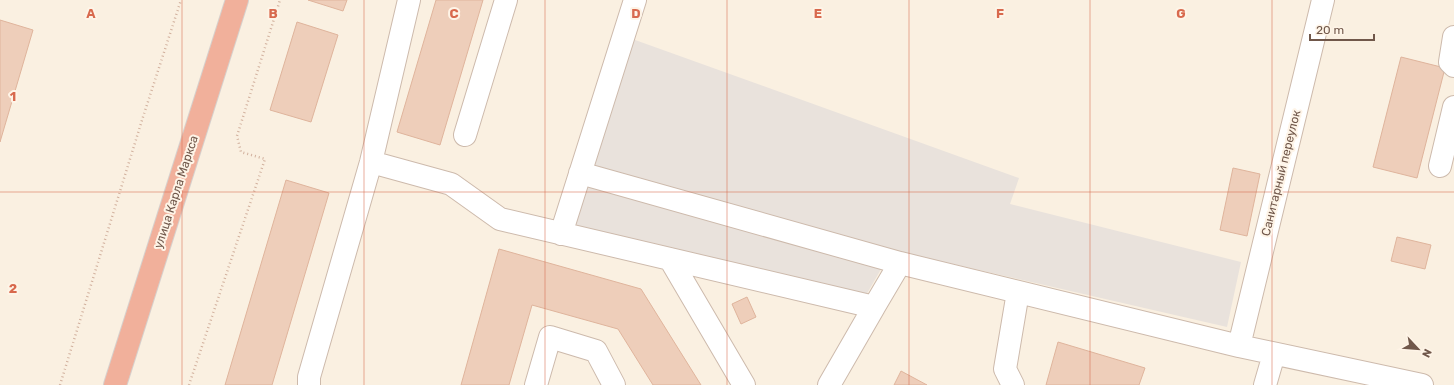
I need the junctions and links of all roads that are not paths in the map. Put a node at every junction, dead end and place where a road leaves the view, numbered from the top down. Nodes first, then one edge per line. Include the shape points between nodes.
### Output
1 (237, 0) edge
2 (409, 0) edge
3 (506, 0) edge
4 (635, 0) edge
5 (1323, 0) edge
6 (1454, 36) edge
7 (1454, 66) edge
8 (1454, 107) edge
9 (466, 135) dead end
10 (371, 162) junction
11 (1440, 166) dead end
12 (580, 173) junction
13 (561, 234) junction
14 (670, 259) junction
15 (900, 263) junction
16 (1018, 292) junction
17 (874, 307) junction
18 (1239, 346) junction
19 (1274, 354) junction
20 (1382, 381) edge
21 (115, 385) edge
22 (309, 385) edge
23 (536, 385) edge
24 (614, 385) edge
25 (744, 385) edge
26 (829, 385) edge
27 (1013, 385) edge
28 (1265, 385) edge
29 (1422, 385) edge

1 - 21 highway, улица Карла Маркса
2 - 10 street
3 - 9 street
4 - 12 street
5 - 18 street, Санитарный переулок
6 - 7 street via 1450,62
8 - 11 street
10 - 13 street via 451,184 500,219
10 - 22 street via 309,377
12 - 13 street
12 - 15 street
13 - 14 street
14 - 17 street
14 - 25 street
15 - 16 street
15 - 17 street
16 - 18 street
16 - 27 street via 1005,369
17 - 26 street
18 - 19 street
19 - 20 street
19 - 28 street
20 - 29 street
23 - 24 street via 550,337 596,351

